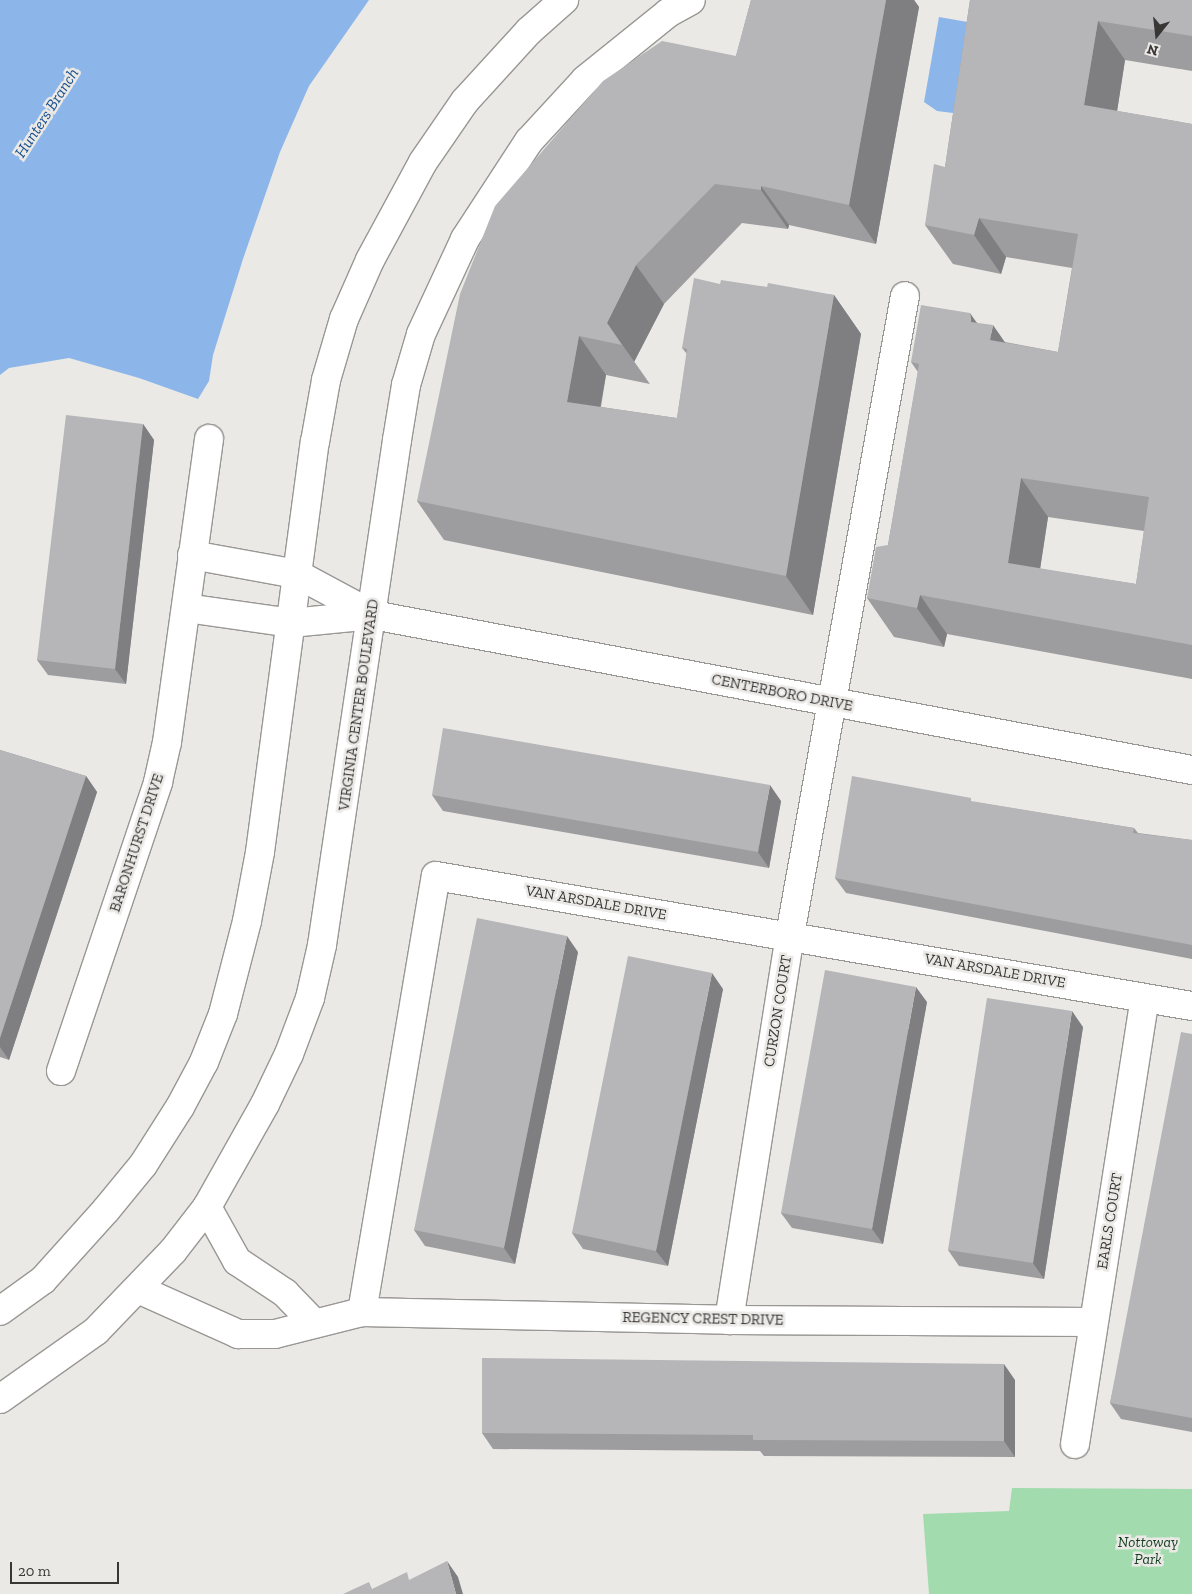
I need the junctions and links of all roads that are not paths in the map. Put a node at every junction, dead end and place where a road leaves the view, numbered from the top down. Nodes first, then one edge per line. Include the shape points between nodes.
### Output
1 (564, 0) edge
2 (691, 0) edge
3 (905, 296) dead end
4 (209, 439) dead end
5 (192, 555) junction
6 (297, 574) junction
7 (186, 608) junction
8 (373, 615) junction
9 (291, 623) junction
10 (832, 702) junction
11 (1192, 770) edge
12 (790, 935) junction
13 (1145, 998) junction
14 (1192, 1006) edge
15 (61, 1071) dead end
16 (206, 1207) junction
17 (138, 1289) junction
18 (0, 1311) edge
19 (362, 1312) junction
20 (729, 1320) junction
21 (313, 1322) junction
22 (1094, 1322) junction
23 (0, 1399) edge
24 (1075, 1444) dead end

1 - 6 street via 529,31 465,101 423,162 370,260 344,318 326,380
2 - 8 street, VIRGINIA CENTER BOULEVARD via 668,13 585,80 529,141 465,239 422,334 406,385
3 - 10 street, CURZON COURT
4 - 5 street, BARONHURST DRIVE
5 - 6 street
5 - 7 street, BARONHURST DRIVE
6 - 8 street
6 - 9 street
7 - 9 street
7 - 15 street, BARONHURST DRIVE via 158,782
8 - 9 street
8 - 10 street, CENTERBORO DRIVE
8 - 16 street, VIRGINIA CENTER BOULEVARD via 322,945 310,998 289,1054 265,1104
9 - 18 street via 247,921 223,1014 204,1062 143,1164 106,1210 43,1280
10 - 11 street, CENTERBORO DRIVE
10 - 12 street, CURZON COURT
12 - 13 street, VAN ARSDALE DRIVE
12 - 19 street, VAN ARSDALE DRIVE via 436,876
12 - 20 street, CURZON COURT
13 - 14 street, VAN ARSDALE DRIVE
13 - 22 street, EARLS COURT
16 - 17 street, VIRGINIA CENTER BOULEVARD via 173,1251
16 - 21 street via 238,1261 286,1293
17 - 21 street, REGENCY CREST DRIVE via 238,1334 275,1334
17 - 23 street, VIRGINIA CENTER BOULEVARD via 96,1331
19 - 20 street, REGENCY CREST DRIVE
19 - 21 street, REGENCY CREST DRIVE
20 - 22 street, REGENCY CREST DRIVE
22 - 24 street, EARLS COURT

